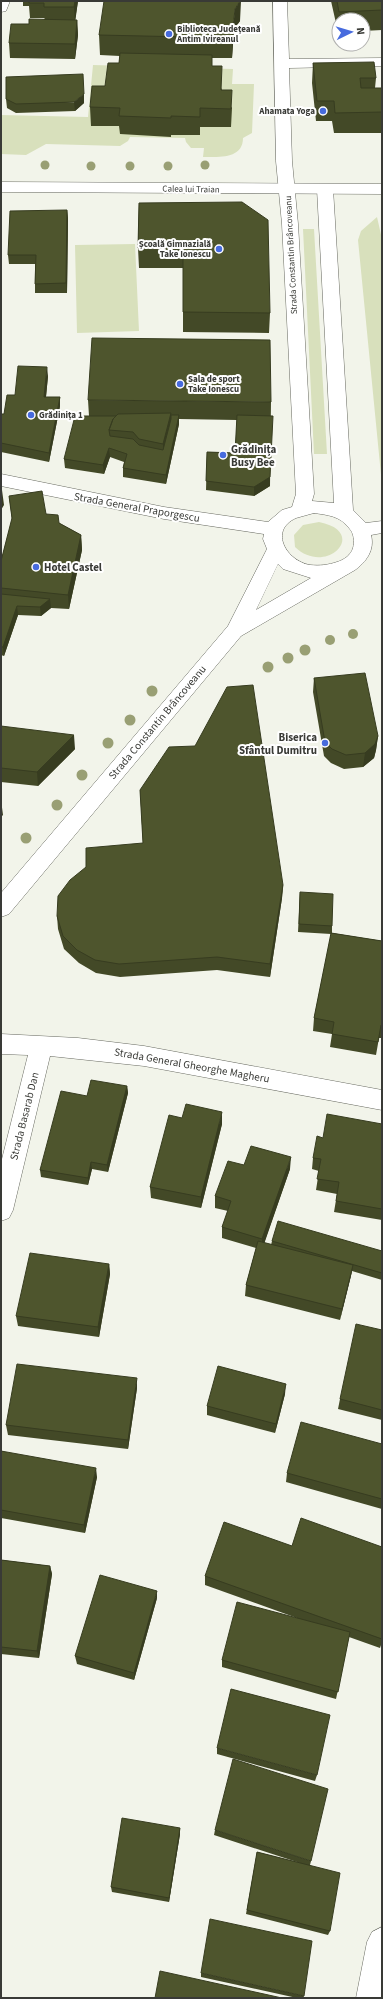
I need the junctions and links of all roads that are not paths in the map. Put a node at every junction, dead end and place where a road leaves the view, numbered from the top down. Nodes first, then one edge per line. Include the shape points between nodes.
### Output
1 (3, 1) edge
2 (280, 1) edge
3 (1, 8) edge
4 (382, 62) edge
5 (281, 64) junction
6 (1, 187) edge
7 (382, 189) edge
8 (288, 190) junction
9 (325, 190) junction
10 (1, 480) edge
11 (301, 509) junction
12 (344, 513) junction
13 (382, 528) edge
14 (273, 529) junction
15 (362, 530) junction
16 (275, 550) junction
17 (341, 569) junction
18 (234, 631) junction
19 (1, 908) edge
20 (1, 1044) edge
21 (42, 1045) junction
22 (382, 1100) edge
23 (1, 1210) edge
24 (382, 1942) edge
25 (371, 1998) edge

1 - 3 street
2 - 5 street, Strada Constantin Brâncoveanu
4 - 5 street
5 - 8 street, Strada Constantin Brâncoveanu via 284,161
6 - 8 street, Calea lui Traian
7 - 9 street, Calea lui Traian
8 - 9 street, Calea lui Traian
8 - 11 street, Strada Constantin Brâncoveanu via 306,494
9 - 12 street
10 - 14 street, Strada General Praporgescu via 141,508
11 - 12 street via 327,508
11 - 14 street via 280,520
12 - 15 street
13 - 15 street
14 - 16 street via 272,540
15 - 17 street via 362,552 353,562
16 - 17 street via 294,568 309,572
16 - 18 street
17 - 18 street, Strada Constantin Brâncoveanu
18 - 19 street, Strada Constantin Brâncoveanu
20 - 21 street, Strada General Gheorghe Magheru
21 - 22 street, Strada General Gheorghe Magheru via 144,1056
21 - 23 street, Strada Basarab Dan
24 - 25 street

